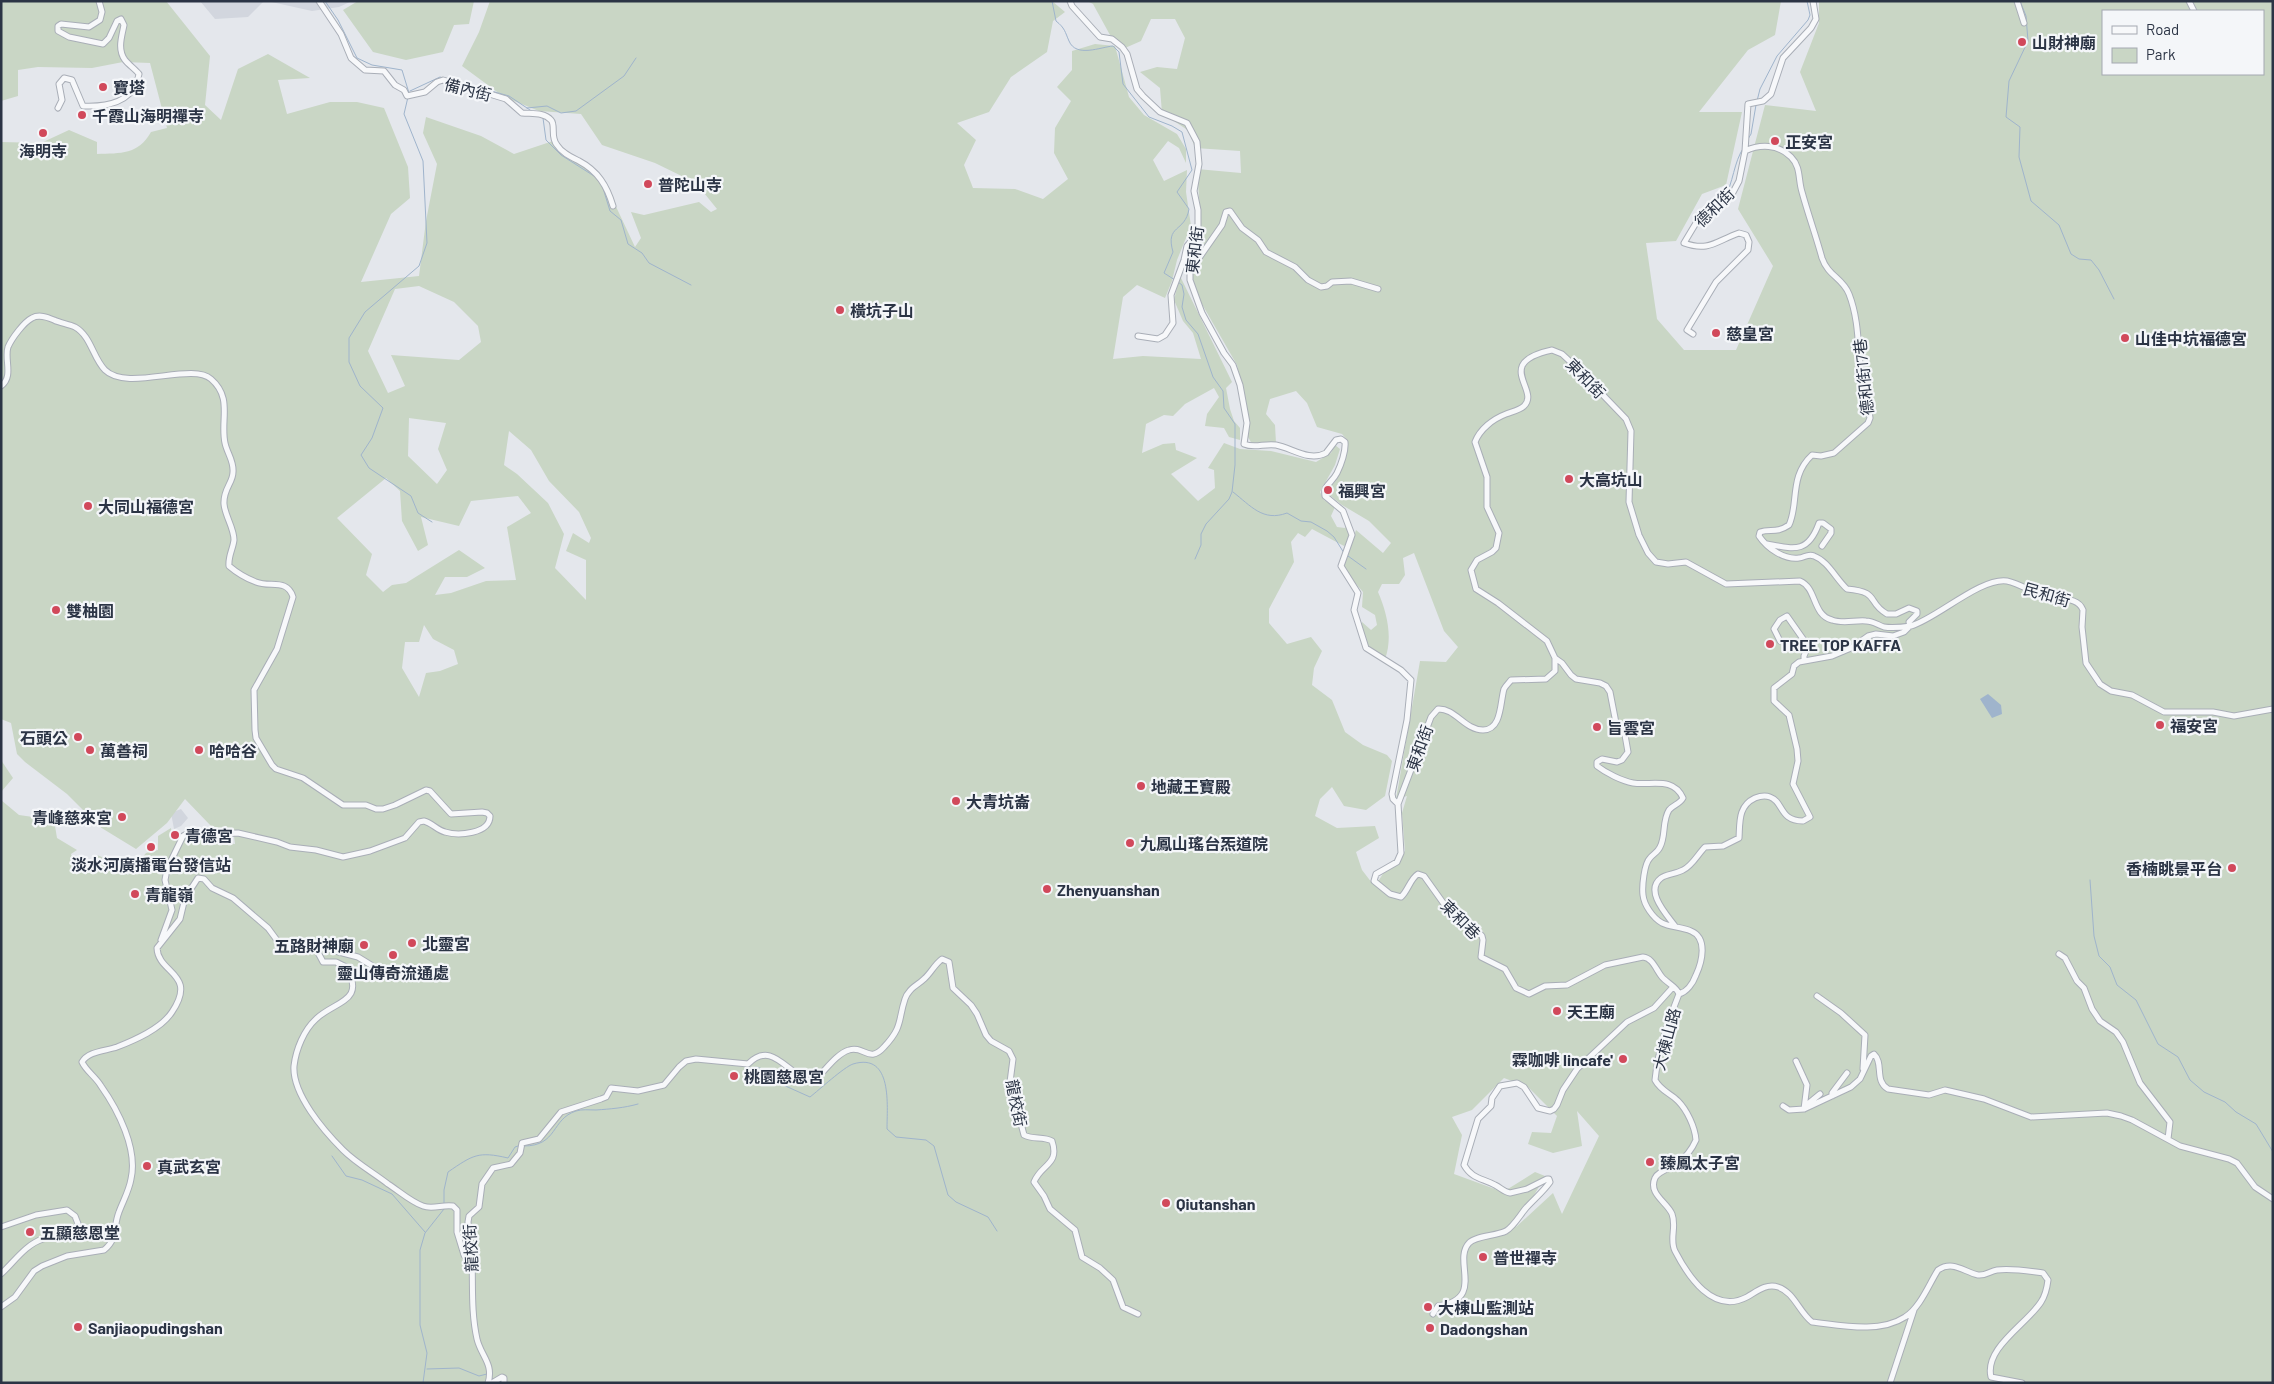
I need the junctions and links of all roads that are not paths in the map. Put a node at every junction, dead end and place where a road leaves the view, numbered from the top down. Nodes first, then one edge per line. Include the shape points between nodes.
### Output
1 (99, 1) edge
2 (319, 1) edge
3 (1070, 1) edge
4 (1813, 1) edge
5 (2017, 1) edge
6 (2024, 23) dead end
7 (58, 108) dead end
8 (1745, 149) junction
9 (613, 206) dead end
10 (1197, 233) junction
11 (1189, 273) junction
12 (1378, 289) dead end
13 (1694, 334) dead end
14 (1138, 336) dead end
15 (1, 386) edge
16 (1766, 544) junction
17 (1822, 546) dead end
18 (1910, 626) junction
19 (1780, 641) dead end
20 (1555, 658) junction
21 (1804, 660) junction
22 (2273, 709) edge
23 (1398, 804) junction
24 (1675, 926) junction
25 (162, 940) junction
26 (313, 944) junction
27 (2059, 954) dead end
28 (371, 965) dead end
29 (1673, 987) junction
30 (1679, 994) junction
31 (1817, 996) dead end
32 (1796, 1061) dead end
33 (1847, 1073) dead end
34 (1862, 1074) junction
35 (1820, 1094) dead end
36 (1832, 1096) junction
37 (1784, 1106) dead end
38 (1804, 1109) junction
39 (2168, 1139) junction
40 (2273, 1199) edge
41 (1, 1226) edge
42 (472, 1267) junction
43 (1, 1274) edge
44 (1915, 1306) junction
45 (1, 1307) edge
46 (1138, 1314) dead end
47 (1433, 1314) dead end
48 (488, 1383) edge
49 (492, 1383) edge
50 (504, 1383) edge
51 (1890, 1383) edge
52 (2022, 1383) edge

1 - 7 street via 100,20 89,27 61,24 58,32 103,44 121,19 124,24 121,49 124,59 139,74 138,81 116,104 102,107 83,106 72,80 64,78 59,84 62,100
2 - 9 street, 備內街 via 341,34 351,58 365,70 384,71 409,96 425,92 443,80 506,99 522,113 538,113 551,119 554,124 552,136 559,149 598,175
3 - 10 street, 東和街 via 1100,36 1122,46 1133,79 1143,96 1160,112 1187,123 1192,131 1200,151 1194,191 1198,210
4 - 8 street, 德和街 via 1816,19 1783,58 1771,94 1760,102 1748,104
5 - 6 street
8 - 13 street, 德和街 via 1739,181 1730,196 1698,218 1684,243 1705,248 1739,233 1746,235 1749,242 1748,250 1728,268 1705,298 1687,330
8 - 16 street, 德和街17巷 via 1770,147 1783,151 1796,163 1802,194 1826,269 1849,292 1859,334 1860,364 1870,418 1834,453 1808,458 1798,477 1791,520 1774,532 1760,532 1759,536
10 - 11 street, 東和街
10 - 14 street via 1187,246 1171,295 1173,314 1170,330 1158,339
11 - 12 street via 1222,225 1226,212 1230,211 1266,252 1295,267 1321,287 1332,282 1351,281
11 - 23 street, 東和街 via 1202,313 1234,365 1247,424 1244,444 1252,448 1278,445 1299,454 1312,455 1326,453 1336,440 1345,442 1337,473 1325,486 1324,492 1343,510 1352,535 1341,566 1358,593 1354,610 1366,648 1411,680 1407,720 1392,794
15 - 25 street via 8,376 8,348 30,318 37,316 77,328 99,363 111,375 161,378 181,374 210,378 218,386 225,402 224,435 233,466 224,494 224,506 234,538 229,566 258,583 282,585 294,597 278,649 254,690 256,738 272,765 303,778 343,805 383,809 426,790 451,814 482,812 490,816 490,823 484,828 456,834 419,822 405,838 343,857 290,848 238,833 187,834 167,869 165,880 172,910
16 - 17 street via 1791,549 1804,546 1820,524 1826,523 1831,533
16 - 18 street via 1782,556 1815,556 1847,589 1868,593 1887,614 1914,609 1917,614 1909,622
18 - 20 street, 東和街 via 1889,627 1866,621 1832,620 1822,614 1809,589 1800,580 1726,584 1686,562 1656,562 1639,535 1629,502 1631,431 1626,419 1576,367 1562,354 1552,350 1525,361 1521,367 1528,399 1524,406 1496,418 1480,432 1475,442 1487,477 1487,507 1499,533 1496,548 1477,560 1471,570 1476,589 1546,641
18 - 21 street, 民和街 via 1893,636 1876,634 1832,656
18 - 22 street, 民和街 via 1980,588 2008,581 2035,594 2077,602 2083,610 2086,663 2100,684 2111,691 2132,695 2164,712 2184,710 2234,716
19 - 21 street via 1774,629 1787,616 1808,646
20 - 23 street, 東和街 via 1555,670 1546,679 1518,678 1505,687 1497,721 1492,727 1484,730 1470,727 1441,709 1433,714
20 - 24 street via 1576,680 1600,683 1610,692 1616,723 1625,735 1628,752 1622,760 1602,759 1597,766 1632,783 1660,782 1680,792 1683,798 1670,808 1660,848 1648,859 1643,894 1655,918 1663,924
21 - 24 street via 1774,688 1773,695 1774,701 1789,715 1798,761 1792,784 1810,817 1803,821 1789,818 1770,796 1748,801 1740,818 1738,838 1723,846 1705,847 1685,870 1662,877 1657,883 1654,891 1658,902
23 - 29 street, 東和巷 via 1401,853 1397,862 1376,874 1374,881 1401,898 1414,876 1424,876 1449,911 1470,923 1482,936 1481,957 1505,969 1520,992 1529,994 1545,986 1567,984 1606,965 1644,956
24 - 30 street via 1693,931 1703,950 1695,978 1686,992
25 - 26 street via 175,926 185,898 200,877 212,888 233,898 268,928 279,946
25 - 45 street via 157,951 180,981 181,989 173,1011 152,1030 115,1048 86,1057 82,1062 102,1086 126,1131 132,1178 118,1214 114,1239 104,1250 68,1256 42,1266 34,1271 15,1297
26 - 28 street via 319,943 358,957
26 - 42 street via 323,962 336,962 346,967 352,980 352,990 344,1002 316,1018 301,1040 294,1075 304,1100 343,1150 398,1191 426,1207 453,1206 457,1210 457,1232 464,1255
27 - 39 street via 2084,988 2100,1021 2116,1032 2123,1042 2140,1083 2170,1122
29 - 30 street
29 - 47 street via 1654,1008 1627,1022 1577,1068 1554,1109 1538,1108 1524,1087 1517,1083 1500,1086 1495,1092 1491,1106 1478,1119 1471,1138 1464,1165 1468,1172 1510,1193 1547,1179 1550,1182 1510,1228 1468,1244 1465,1282 1458,1300 1438,1306
30 - 44 street, 大棟山路 via 1656,1065 1655,1080 1685,1110 1696,1140 1680,1162 1660,1173 1654,1185 1673,1216 1674,1250 1700,1288 1716,1298 1731,1302 1769,1285 1776,1286 1792,1296 1812,1322 1858,1327 1884,1325 1901,1319
31 - 34 street via 1865,1035
32 - 38 street via 1807,1085
33 - 36 street
34 - 36 street via 1851,1087
34 - 39 street via 1874,1054 1880,1079 1888,1089 1929,1095 1945,1090 1984,1099 2031,1117 2107,1113 2132,1120
35 - 38 street
36 - 38 street
37 - 38 street via 1789,1110
39 - 40 street via 2180,1146 2237,1163 2256,1187
41 - 43 street via 67,1210 75,1216 80,1229 76,1234 31,1244
42 - 46 street, 龍校街 via 468,1222 469,1216 479,1207 482,1184 493,1168 511,1164 524,1141 539,1139 561,1112 601,1100 614,1087 638,1091 664,1085 686,1061 696,1059 748,1064 762,1054 770,1054 807,1080 815,1080 849,1050 857,1049 869,1055 883,1048 899,1028 909,991 936,963 946,959 953,988 978,1014 991,1041 1009,1052 1013,1059 1010,1082 1024,1135 1052,1140 1054,1148 1050,1164 1034,1182 1050,1209 1075,1230 1082,1257 1112,1280 1123,1307
42 - 48 street, 龍校街 via 473,1320 478,1342 490,1365
44 - 51 street
44 - 52 street, 大棟山路 via 1938,1270 1944,1266 1957,1266 1987,1275 1994,1270 2043,1273 2048,1280 2042,1302 2017,1331 2008,1335 1990,1366 1991,1377
49 - 50 street via 502,1376

